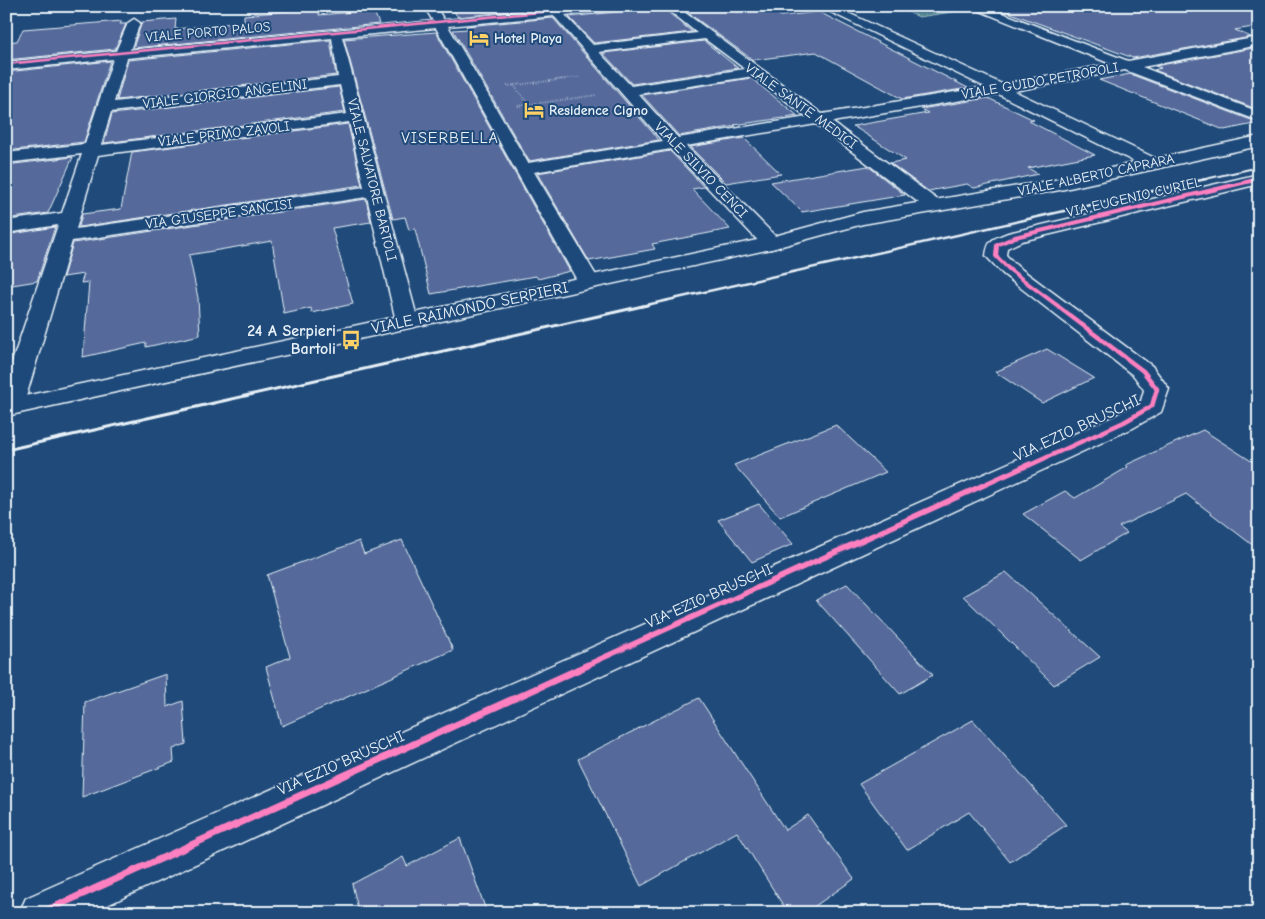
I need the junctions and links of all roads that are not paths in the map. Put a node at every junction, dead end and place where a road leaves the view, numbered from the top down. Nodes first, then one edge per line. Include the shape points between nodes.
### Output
1 (431, 6) edge
2 (621, 6) edge
3 (669, 6) edge
4 (823, 6) edge
5 (992, 6) edge
6 (976, 7) edge
7 (554, 10) edge
8 (134, 23) dead end
9 (440, 25) junction
10 (707, 35) junction
11 (338, 39) dead end
12 (1259, 41) edge
13 (590, 49) junction
14 (121, 55) junction
15 (1123, 65) junction
16 (6, 66) edge
17 (755, 72) junction
18 (346, 80) junction
19 (1000, 88) junction
20 (627, 91) junction
21 (104, 108) junction
22 (356, 117) junction
23 (1259, 117) edge
24 (820, 119) junction
25 (1259, 141) edge
26 (674, 143) junction
27 (92, 150) junction
28 (6, 158) edge
29 (1153, 164) junction
30 (523, 169) junction
31 (1259, 179) edge
32 (374, 191) junction
33 (933, 205) junction
34 (69, 218) junction
35 (6, 227) edge
36 (63, 237) junction
37 (1015, 237) joint
38 (771, 243) junction
39 (590, 282) junction
40 (407, 321) junction
41 (8, 408) edge
42 (41, 913) edge

1 - 9 street
2 - 7 street, VIALE PORTO PALOS
3 - 10 street, VIALE SANTE MEDICI
4 - 19 street
5 - 6 street
6 - 15 street
7 - 9 street, VIALE PORTO PALOS
7 - 13 street, VIALE SILVIO CENCI
8 - 14 street
9 - 14 street, VIALE PORTO PALOS
9 - 30 street
10 - 13 street
10 - 17 street, VIALE SANTE MEDICI
11 - 18 street, VIALE SALVATORE BARTOLI
12 - 15 street, VIALE GUIDO PETROPOLI
13 - 20 street, VIALE SILVIO CENCI
14 - 16 street, VIALE PORTO PALOS
14 - 21 street
15 - 19 street, VIALE GUIDO PETROPOLI
15 - 23 street
17 - 20 street
17 - 24 street, VIALE SANTE MEDICI
18 - 21 street, VIALE GIORGIO ANGELINI
18 - 22 street, VIALE SALVATORE BARTOLI
19 - 24 street, VIALE GUIDO PETROPOLI
19 - 29 street
20 - 26 street, VIALE SILVIO CENCI
21 - 27 street
22 - 27 street, VIALE PRIMO ZAVOLI
22 - 32 street, VIALE SALVATORE BARTOLI
24 - 26 street, VIALE GUIDO PETROPOLI
24 - 33 street, VIALE SANTE MEDICI
25 - 29 street, VIALE ALBERTO CAPRARA
26 - 30 street, VIALE GUIDO PETROPOLI
26 - 38 street, VIALE SILVIO CENCI
27 - 28 street
27 - 34 street
29 - 33 street, VIALE ALBERTO CAPRARA via 983,199
30 - 39 street
31 - 37 street, VIA EUGENIO CURIEL
32 - 36 street, VIA GIUSEPPE SANCISI
32 - 40 street, VIALE SALVATORE BARTOLI
33 - 38 street, VIALE RAIMONDO SERPIERI via 862,218
34 - 35 street
34 - 36 street
36 - 41 street
37 - 42 street, VIA EZIO BRUSCHI via 997,245 996,256 1144,371 1156,389 1152,406 1124,422
38 - 39 street, VIALE RAIMONDO SERPIERI
39 - 40 street, VIALE RAIMONDO SERPIERI
40 - 41 street, VIALE RAIMONDO SERPIERI

